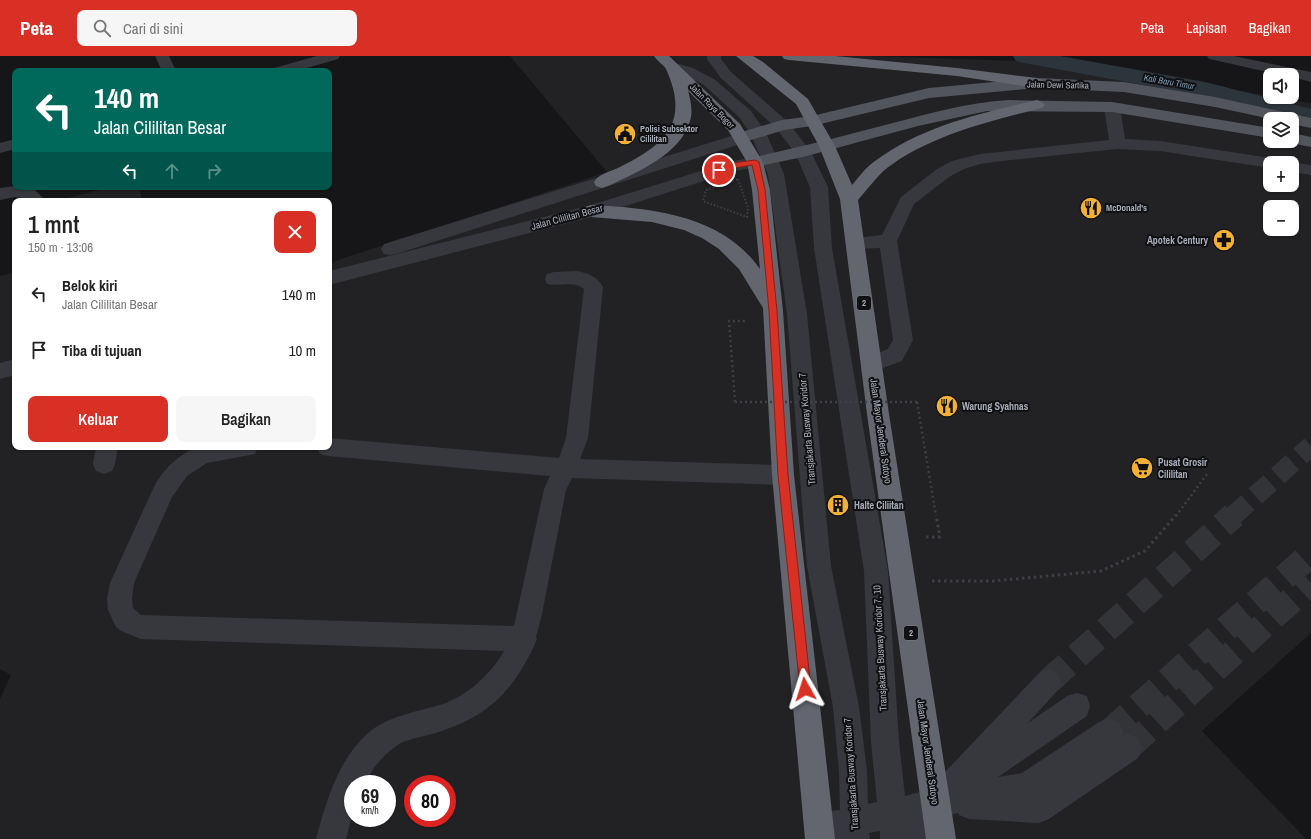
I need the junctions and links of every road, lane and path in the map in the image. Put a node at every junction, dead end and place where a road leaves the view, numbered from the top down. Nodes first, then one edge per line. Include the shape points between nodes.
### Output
1 (162, 56) edge
2 (333, 56) edge
3 (714, 56) edge
4 (742, 56) edge
5 (789, 56) edge
6 (1214, 56) edge
7 (666, 61) edge
8 (168, 68) edge
9 (290, 68) edge
10 (1311, 77) edge
11 (1037, 83) junction
12 (1037, 105) junction
13 (1112, 107) junction
14 (812, 121) junction
15 (1311, 123) edge
16 (782, 125) junction
17 (1263, 132) edge
18 (750, 136) junction
19 (1299, 139) edge
20 (1311, 142) edge
21 (1117, 144) junction
22 (12, 145) edge
23 (826, 146) junction
24 (0, 148) edge
25 (803, 152) junction
26 (762, 160) junction
27 (1263, 162) edge
28 (1299, 168) edge
29 (1311, 170) edge
30 (602, 182) junction
31 (0, 194) edge
32 (34, 198) edge
33 (849, 199) junction
34 (726, 210) joint
35 (591, 211) junction
36 (888, 241) junction
37 (855, 243) junction
38 (332, 271) edge
39 (332, 277) edge
40 (554, 278) dead end
41 (774, 316) junction
42 (872, 364) junction
43 (12, 368) edge
44 (0, 371) edge
45 (877, 407) junction
46 (332, 447) edge
47 (227, 450) edge
48 (858, 458) junction
49 (566, 468) junction
50 (1207, 474) dead end
51 (783, 475) junction
52 (922, 538) dead end
53 (904, 581) junction
54 (524, 640) junction
55 (1048, 682) tunnel mouth
56 (1077, 706) dead end
57 (1118, 740) tunnel mouth
58 (936, 803) junction
59 (894, 826) edge
60 (855, 830) edge
61 (820, 833) edge
62 (332, 839) edge
63 (913, 839) edge
64 (941, 839) edge

1 - 8 street
2 - 9 street
3 - 16 street via 726,75
4 - 14 highway, 2 via 803,102
5 - 11 highway via 957,72
6 - 10 street
7 - 18 street, Transjakarta Busway Koridor 7 via 709,82 745,114
7 - 30 highway via 682,93 684,110 681,127 659,151 638,165
11 - 14 main road, Jalan Dewi Sartika via 929,93
11 - 15 main road, Jalan Dewi Sartika via 1124,87 1215,102
12 - 13 main road, Jalan Dewi Sartika
12 - 23 main road, Jalan Dewi Sartika via 987,106
12 - 33 highway via 940,132 880,165
13 - 17 main road, Jalan Dewi Sartika
13 - 21 street
14 - 16 main road, Jalan Dewi Sartika
14 - 23 highway, 2
16 - 18 main road, Jalan Cililitan Besar
16 - 25 street
18 - 26 street, Transjakarta Busway Koridor 7
18 - 30 street, Jalan Cililitan Besar
19 - 20 main road
21 - 27 street via 1160,146
21 - 36 street via 1002,156 958,165 906,201
22 - 24 street
23 - 25 main road, Jalan Dewi Sartika
23 - 33 highway, Jalan Mayor Jenderal Sutoyo / 2
25 - 26 main road, Jalan Cililitan Besar
25 - 48 street via 819,188 823,248
26 - 35 street, Jalan Cililitan Besar via 733,166
26 - 41 highway via 762,190
26 - 60 street, Transjakarta Busway Koridor 7 via 776,174 797,314 815,535 846,707 853,771
28 - 29 street
30 - 38 street, Jalan Cililitan Besar via 384,251
31 - 32 street via 15,191 30,194
33 - 37 highway, Jalan Mayor Jenderal Sutoyo / 2
34 - 34 path via 703,201 706,190 738,179 748,208 747,217
35 - 39 street, Jalan Cililitan Besar
35 - 41 highway via 653,215 694,227 708,234 742,260 758,282
36 - 37 street
36 - 42 street via 903,340 895,355
37 - 42 highway, Jalan Mayor Jenderal Sutoyo / 2
40 - 49 street via 581,278 589,281 594,287 577,438
41 - 51 highway
41 - 52 path, bridge via 729,321 735,402 917,402 940,537
42 - 45 highway, Jalan Mayor Jenderal Sutoyo / 2
43 - 44 street
45 - 48 street via 868,425
45 - 53 highway, Jalan Mayor Jenderal Sutoyo / 2
46 - 49 street
47 - 54 street via 202,455 190,461 179,469 163,492 119,594 122,615 128,622 141,627
48 - 59 street, Transjakarta Busway Koridor 7, 10 via 876,571 885,742
49 - 51 street
49 - 54 street via 555,489
50 - 53 path via 1171,522 1145,551 1101,571 993,581
51 - 61 highway
53 - 58 highway, Jalan Mayor Jenderal Sutoyo / 2
54 - 62 street via 509,668 489,690 469,706 397,731 377,744 357,766 342,800
55 - 58 street
56 - 58 street
57 - 58 street via 1039,809
58 - 59 street
58 - 63 street
58 - 64 highway, Jalan Mayor Jenderal Sutoyo / 2
59 - 60 street
60 - 61 street

